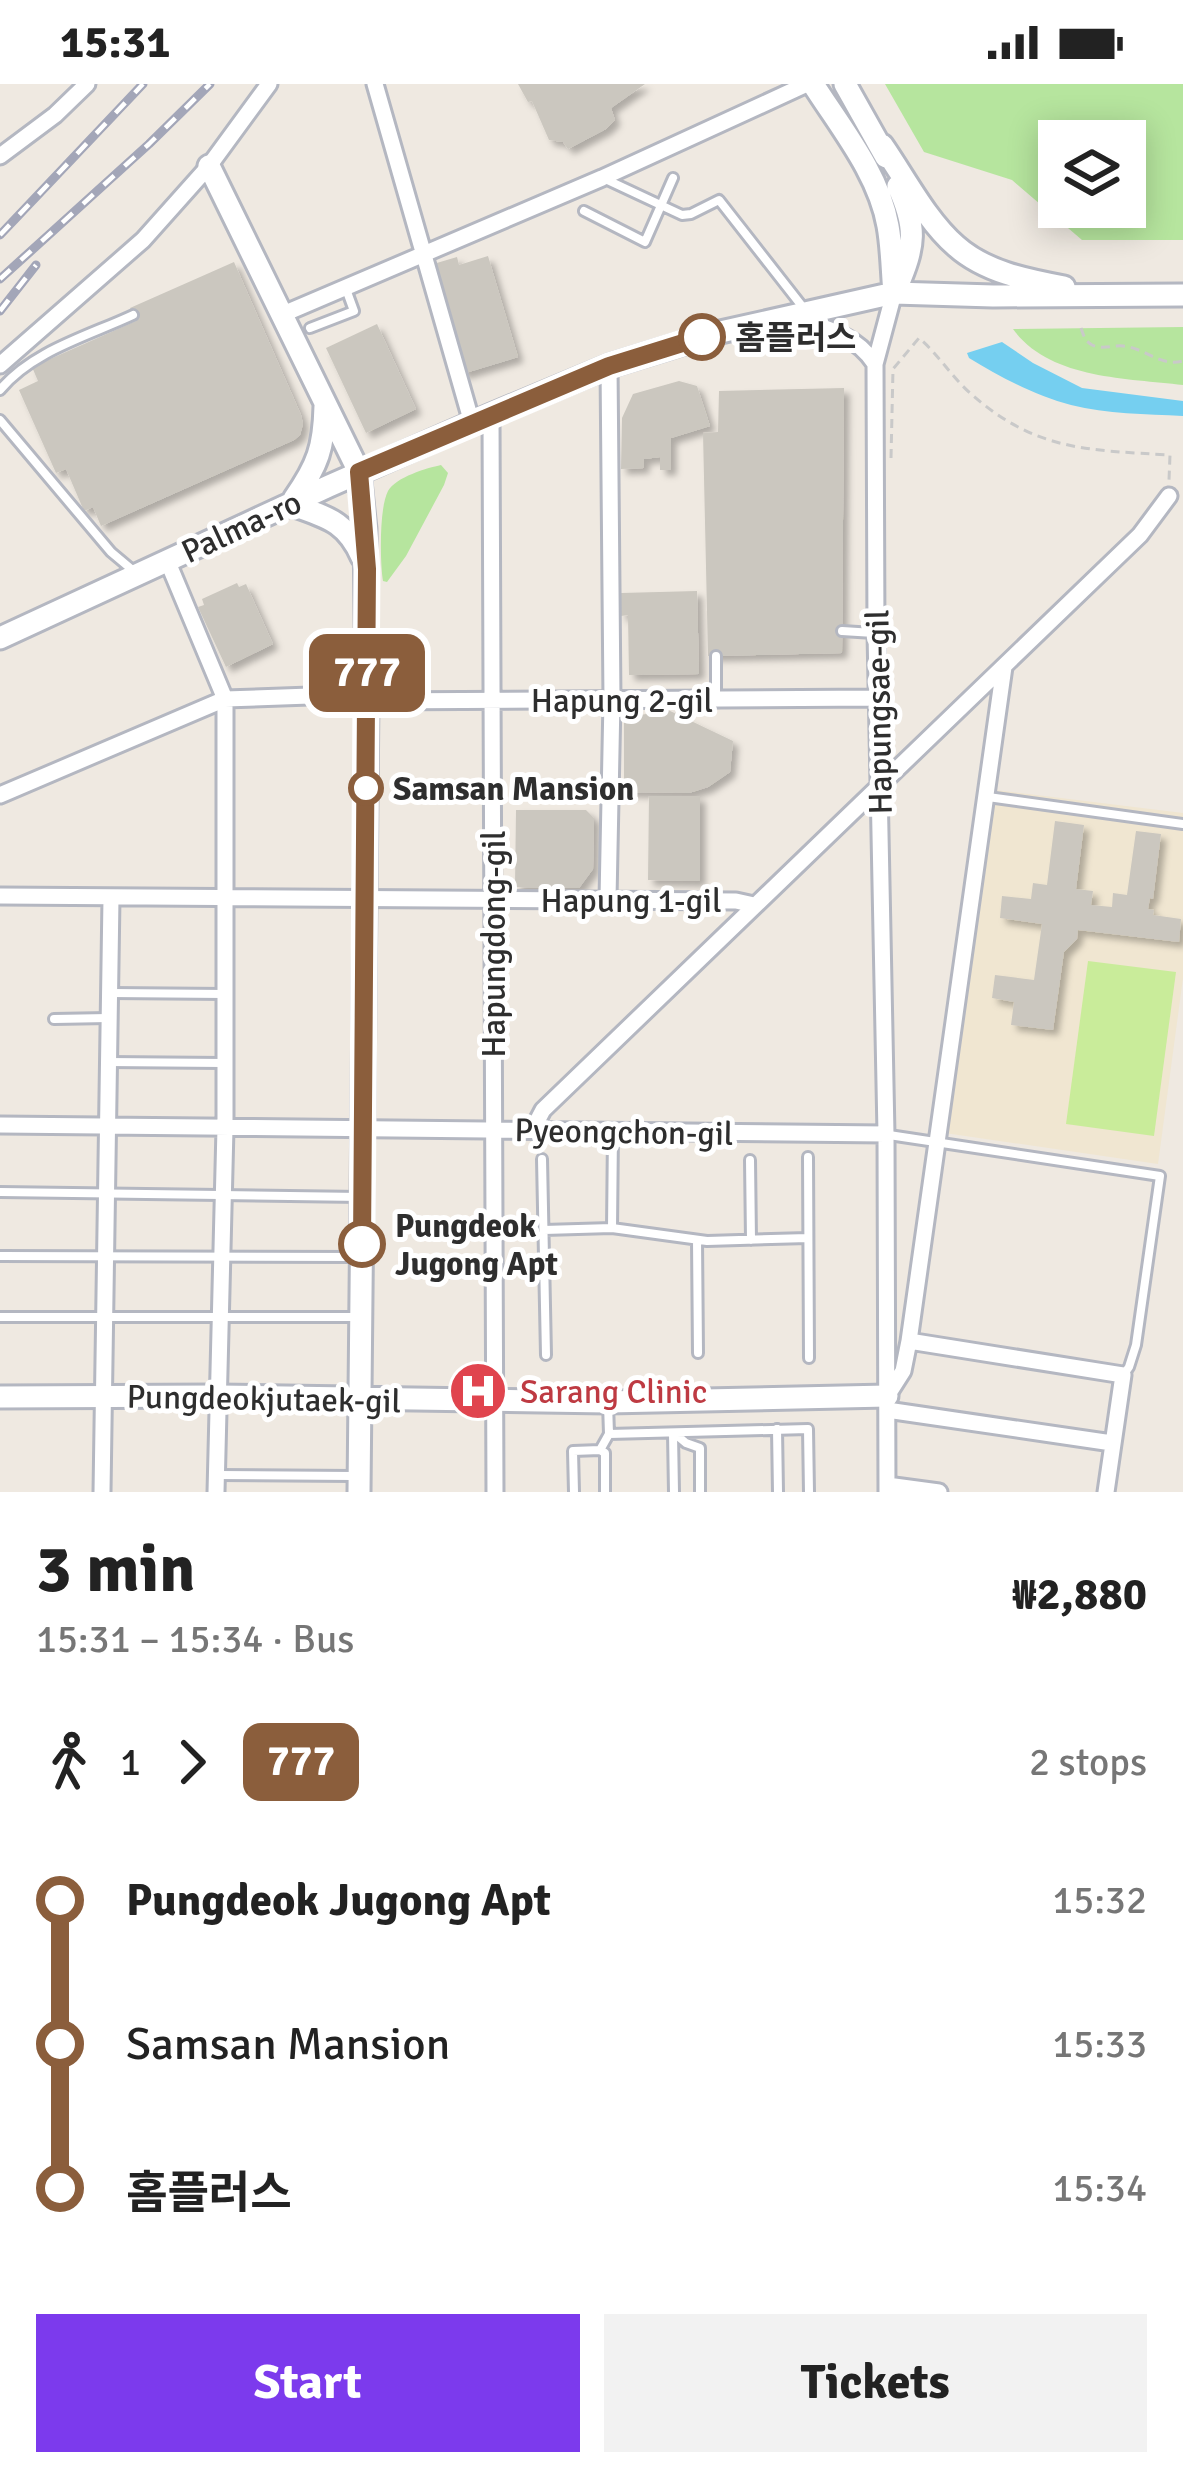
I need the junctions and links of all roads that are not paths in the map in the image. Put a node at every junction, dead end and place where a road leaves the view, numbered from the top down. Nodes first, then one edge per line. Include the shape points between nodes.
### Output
1 (87, 84) edge
2 (269, 84) edge
3 (375, 84) edge
4 (810, 84) edge
5 (845, 84) edge
6 (882, 145) junction
7 (0, 156) edge
8 (209, 166) junction
9 (602, 178) junction
10 (673, 178) dead end
11 (661, 206) junction
12 (584, 211) dead end
13 (424, 254) junction
14 (345, 287) junction
15 (894, 293) junction
16 (1183, 295) edge
17 (1117, 297) junction
18 (796, 314) junction
19 (133, 315) dead end
20 (281, 315) junction
21 (310, 328) dead end
22 (875, 364) junction
23 (609, 366) junction
24 (3, 371) edge
25 (0, 390) edge
26 (325, 405) junction
27 (0, 419) edge
28 (482, 419) junction
29 (359, 472) junction
30 (1169, 496) road end
31 (290, 504) junction
32 (167, 560) junction
33 (367, 569) junction
34 (138, 574) junction
35 (842, 631) dead end
36 (875, 633) junction
37 (0, 638) edge
38 (716, 656) dead end
39 (1004, 666) junction
40 (367, 698) junction
41 (877, 698) junction
42 (225, 699) junction
43 (612, 700) junction
44 (716, 700) junction
45 (493, 701) junction
46 (880, 784) junction
47 (0, 795) edge
48 (987, 797) junction
49 (1183, 824) edge
50 (0, 896) edge
51 (227, 897) junction
52 (111, 898) junction
53 (364, 898) junction
54 (608, 899) junction
55 (493, 900) junction
56 (754, 905) junction
57 (109, 993) junction
58 (225, 994) junction
59 (54, 1018) dead end
60 (109, 1018) junction
61 (108, 1062) junction
62 (225, 1063) junction
63 (0, 1125) edge
64 (107, 1126) junction
65 (225, 1128) junction
66 (494, 1129) junction
67 (532, 1129) junction
68 (362, 1130) junction
69 (613, 1130) junction
70 (886, 1134) junction
71 (937, 1144) junction
72 (808, 1156) dead end
73 (542, 1159) dead end
74 (750, 1160) dead end
75 (0, 1192) edge
76 (106, 1192) junction
77 (224, 1195) junction
78 (362, 1197) junction
79 (612, 1228) junction
80 (544, 1230) junction
81 (808, 1238) junction
82 (697, 1240) junction
83 (751, 1240) junction
84 (0, 1256) edge
85 (105, 1256) junction
86 (222, 1256) junction
87 (362, 1257) junction
88 (0, 1317) edge
89 (104, 1317) junction
90 (362, 1317) junction
91 (220, 1318) junction
92 (909, 1341) junction
93 (698, 1352) dead end
94 (547, 1355) dead end
95 (809, 1358) dead end
96 (1123, 1375) junction
97 (102, 1396) junction
98 (218, 1396) junction
99 (0, 1397) edge
100 (360, 1398) junction
101 (495, 1401) junction
102 (608, 1402) junction
103 (887, 1403) junction
104 (777, 1430) junction
105 (673, 1432) junction
106 (608, 1434) junction
107 (1112, 1443) junction
108 (601, 1450) junction
109 (216, 1483) edge
110 (358, 1484) edge
111 (887, 1488) edge
112 (102, 1492) edge
113 (495, 1492) edge
114 (574, 1492) edge
115 (605, 1492) edge
116 (674, 1492) edge
117 (700, 1492) edge
118 (778, 1492) edge
119 (808, 1492) edge
120 (939, 1492) edge
121 (1106, 1492) edge

1 - 7 street
2 - 8 street
3 - 13 street, Hapungdong-gil
4 - 9 street
4 - 15 street via 881,202
5 - 6 street
6 - 15 street via 910,214 912,241
6 - 17 street via 943,231 976,260
8 - 20 street
8 - 24 street
9 - 11 lane
9 - 13 street
10 - 11 lane
11 - 12 lane via 645,242
11 - 18 lane via 691,214 719,200
13 - 14 street
13 - 28 street, Hapungdong-gil
14 - 20 street
14 - 21 lane via 354,310
15 - 17 street, Palma-ro
15 - 18 street, Palma-ro
15 - 22 street, Hapungsae-gil
16 - 17 street, Palma-ro
18 - 22 street via 853,340
18 - 23 street, Palma-ro
19 - 24 lane
20 - 26 street
22 - 36 street, Hapungsae-gil
23 - 28 street, Palma-ro
23 - 43 street
24 - 25 lane
26 - 29 street
26 - 31 street via 318,460
27 - 34 lane
28 - 29 street, Palma-ro
28 - 45 street, Hapungdong-gil
29 - 31 street, Palma-ro
29 - 33 street
30 - 39 street via 1140,535
31 - 32 street, Palma-ro
31 - 33 street via 339,524
32 - 34 street, Palma-ro
32 - 42 street
33 - 40 street
34 - 37 street, Palma-ro
35 - 36 lane
36 - 41 street, Hapungsae-gil
38 - 44 lane
39 - 46 street
39 - 48 street
40 - 42 street, Hapung 2-gil
40 - 45 street, Hapung 2-gil
40 - 53 street
41 - 44 street, Hapung 2-gil
41 - 46 street, Hapungsae-gil
42 - 47 street
42 - 51 street
43 - 44 street, Hapung 2-gil
43 - 45 street, Hapung 2-gil
43 - 54 street
45 - 55 street, Hapungdong-gil
46 - 56 street
46 - 70 street, Hapungsae-gil
48 - 49 lane
48 - 71 street
50 - 52 street, Hapung 1-gil
51 - 52 street, Hapung 1-gil
51 - 53 street, Hapung 1-gil
51 - 58 street
52 - 57 street
53 - 55 street, Hapung 1-gil
53 - 68 street
54 - 55 street, Hapung 1-gil
54 - 56 street, Hapung 1-gil
55 - 66 street, Hapungdong-gil
56 - 67 street
57 - 58 lane
57 - 60 street
58 - 62 street
59 - 60 lane
60 - 61 street
61 - 62 lane
61 - 64 street
62 - 65 street
63 - 64 street, Pyeongchon-gil
64 - 65 street, Pyeongchon-gil
64 - 76 street
65 - 68 street, Pyeongchon-gil
65 - 77 street
66 - 67 street, Pyeongchon-gil
66 - 68 street, Pyeongchon-gil
66 - 101 street, Hapungdong-gil
67 - 69 street, Pyeongchon-gil
68 - 78 street
69 - 70 street, Pyeongchon-gil
69 - 79 lane
70 - 71 lane
70 - 103 street, Hapungsae-gil
71 - 92 street
71 - 96 lane via 1160,1176 1136,1345
72 - 81 lane
73 - 80 lane
74 - 83 lane
75 - 76 lane
76 - 77 lane
76 - 85 street
77 - 78 lane
77 - 86 street
78 - 87 street
79 - 80 lane
79 - 82 lane
80 - 94 lane
81 - 83 lane
81 - 95 lane
82 - 83 lane
82 - 93 lane
84 - 85 lane
85 - 86 lane
85 - 89 street
86 - 87 lane
86 - 91 street
87 - 90 street
88 - 89 lane
89 - 91 lane
89 - 97 street
90 - 91 lane
90 - 100 street
91 - 98 street
92 - 96 street
92 - 103 street
96 - 107 street
97 - 98 street, Pungdeokjutaek-gil
97 - 99 street, Pungdeokjutaek-gil
97 - 112 street
98 - 100 street, Pungdeokjutaek-gil
98 - 109 street
100 - 101 street, Pungdeokjutaek-gil
100 - 110 street
101 - 102 street, Pungdeokjutaek-gil
101 - 113 street, Hapungdong-gil
102 - 103 street, Pungdeokjutaek-gil
102 - 106 lane
103 - 107 street
103 - 111 street
104 - 105 lane
104 - 118 lane
104 - 119 lane via 808,1429
105 - 106 lane
105 - 116 lane
105 - 117 lane via 700,1448
106 - 108 lane
107 - 121 street
108 - 114 lane via 574,1451
108 - 115 lane
109 - 110 lane
111 - 120 street

